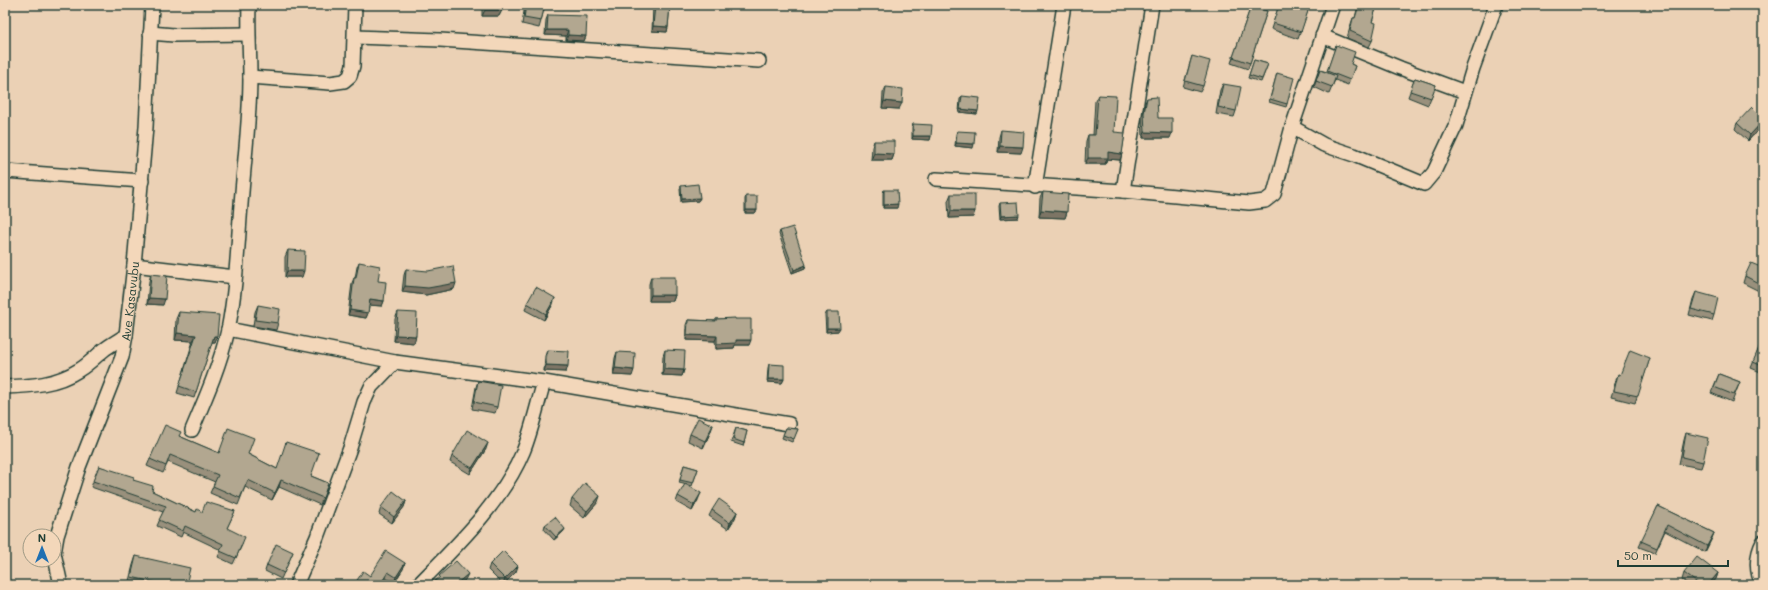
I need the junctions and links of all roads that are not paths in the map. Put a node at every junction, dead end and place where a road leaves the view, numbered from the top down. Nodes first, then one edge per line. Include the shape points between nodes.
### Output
1 (152, 5) edge
2 (249, 5) edge
3 (355, 5) edge
4 (1064, 5) edge
5 (1152, 5) edge
6 (1333, 5) edge
7 (1496, 5) edge
8 (150, 33) junction
9 (248, 34) junction
10 (1322, 36) junction
11 (355, 37) junction
12 (759, 62) dead end
13 (250, 78) junction
14 (1465, 92) junction
15 (1292, 127) junction
16 (5, 171) edge
17 (936, 179) dead end
18 (142, 181) junction
19 (1035, 187) junction
20 (1123, 191) junction
21 (134, 265) junction
22 (235, 277) junction
23 (228, 329) junction
24 (126, 335) junction
25 (395, 362) junction
26 (544, 382) junction
27 (5, 387) edge
28 (789, 424) dead end
29 (192, 430) dead end
30 (1763, 542) edge
31 (61, 585) edge
32 (296, 585) edge
33 (418, 585) edge
34 (1763, 585) edge

1 - 8 street, Ave Kasavubu
2 - 9 street
3 - 11 street
4 - 19 street
5 - 20 street
6 - 10 street
7 - 14 street
8 - 9 street
8 - 18 street, Ave Kasavubu
9 - 13 street
10 - 14 street
10 - 15 street
11 - 12 street via 440,40
11 - 13 street via 353,66 350,76 344,81 330,83
13 - 22 street via 248,142
14 - 15 street via 1456,125 1446,148 1428,182 1424,184 1324,145
15 - 20 street via 1274,194 1265,201 1249,203
16 - 18 street
17 - 19 street
18 - 21 street, Ave Kasavubu
19 - 20 street
21 - 22 street
21 - 24 street, Ave Kasavubu
22 - 23 street
23 - 25 street
23 - 29 street via 213,380
24 - 27 street via 78,371 55,382
24 - 31 street, Ave Kasavubu via 122,357 79,467 57,536 54,553
25 - 26 street
25 - 32 street via 371,387 364,402 317,537
26 - 28 street
26 - 33 street via 523,451 511,476 467,533
30 - 34 street via 1758,557 1758,570

